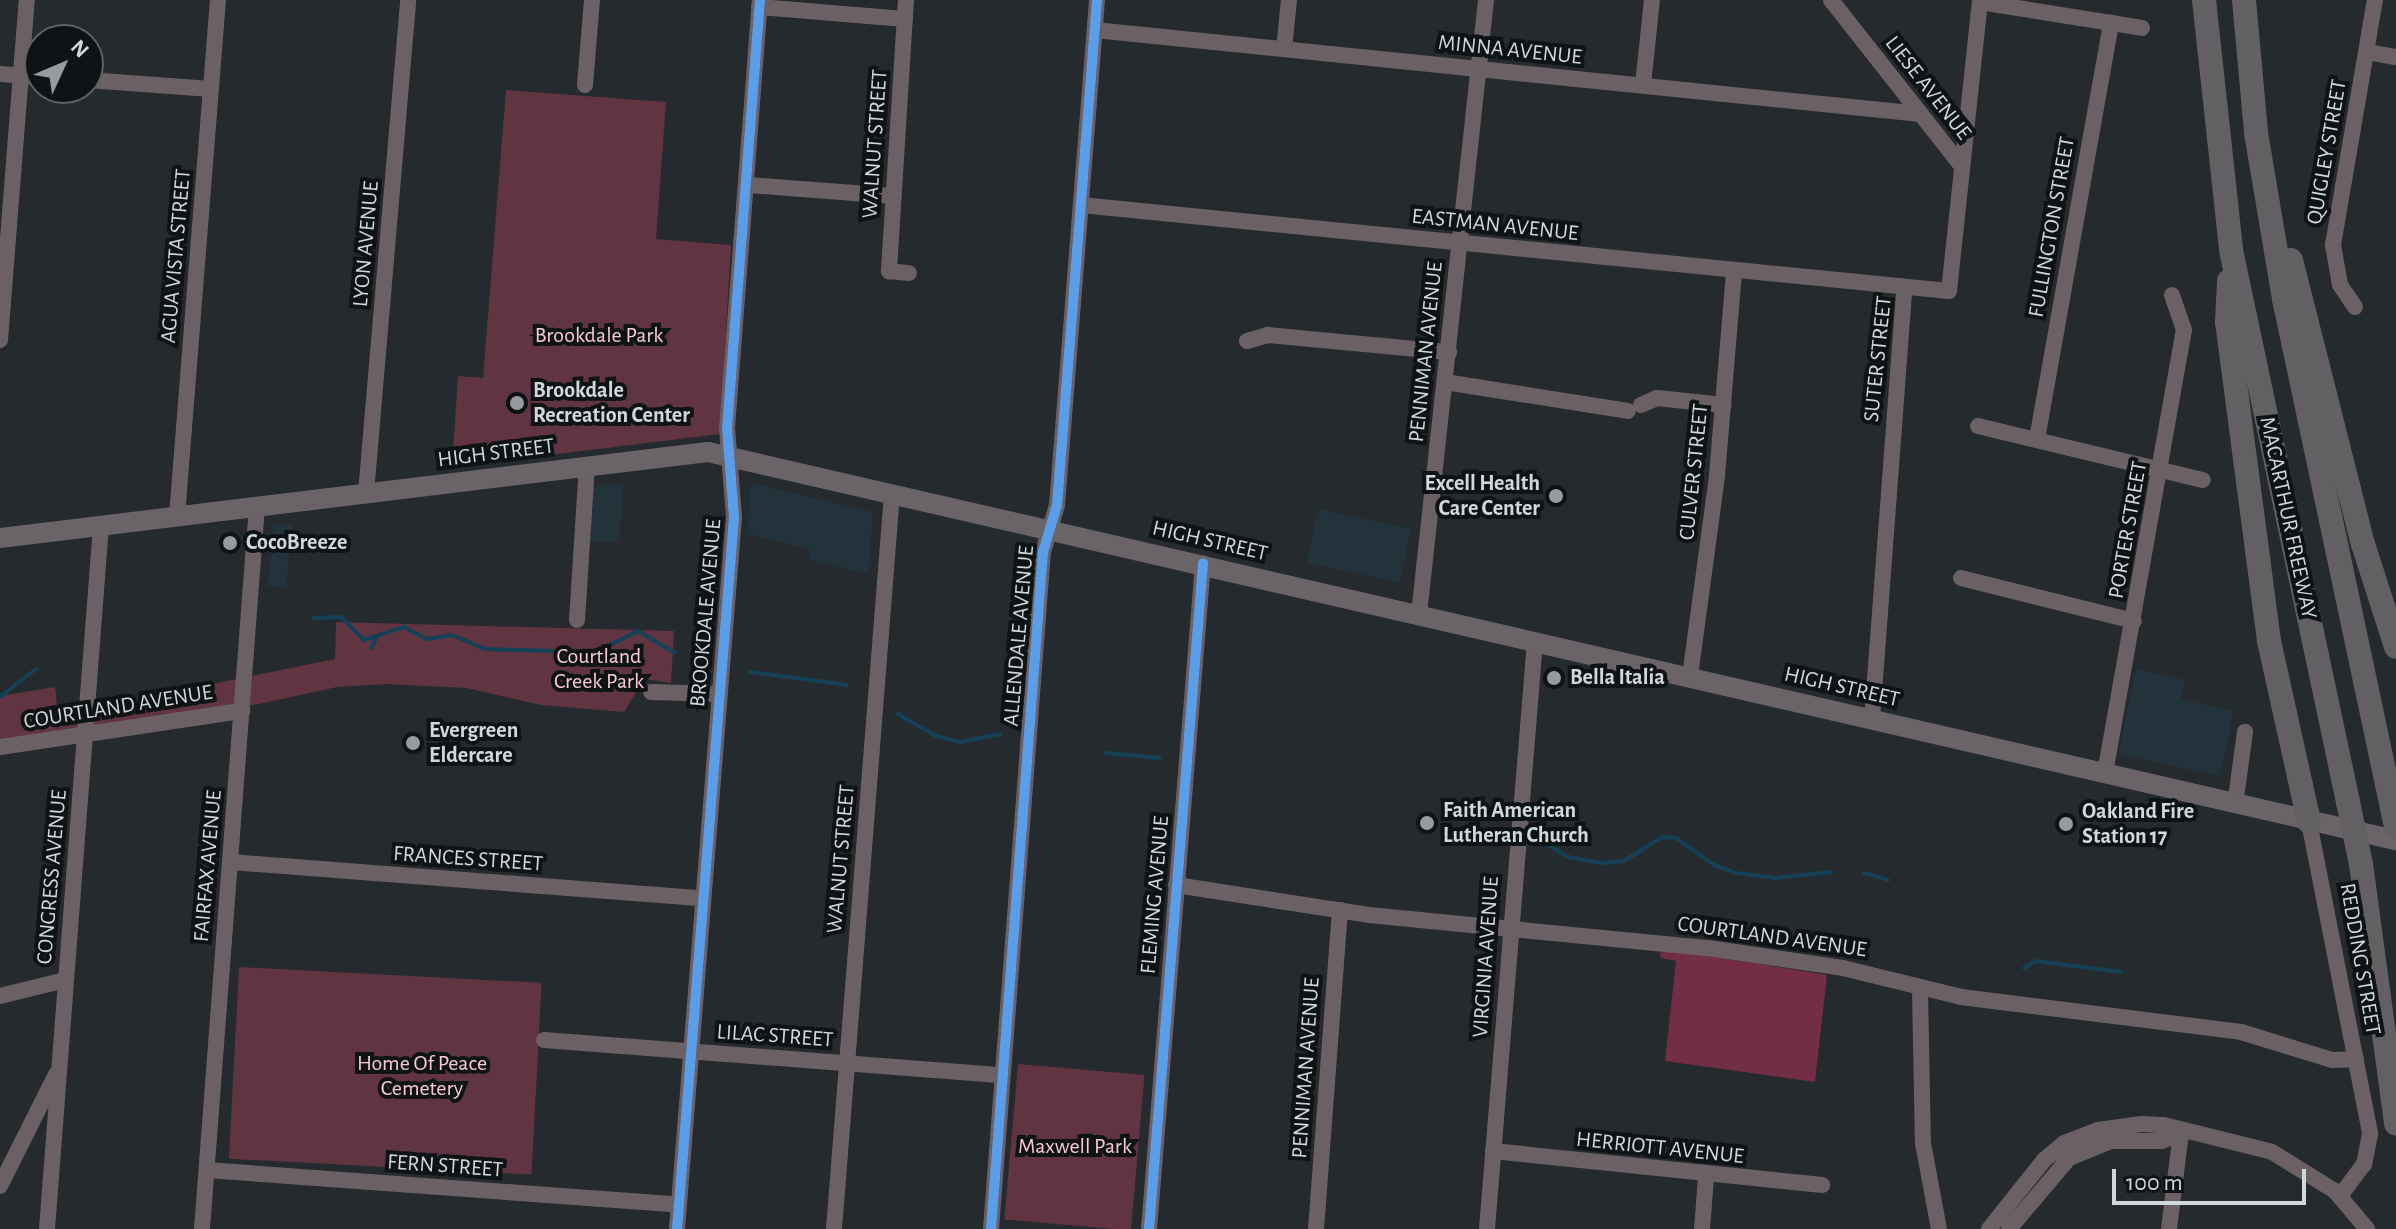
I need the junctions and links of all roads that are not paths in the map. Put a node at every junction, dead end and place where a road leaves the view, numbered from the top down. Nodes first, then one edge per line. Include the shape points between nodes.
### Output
1 (27, 0) edge
2 (218, 0) edge
3 (408, 0) edge
4 (592, 0) edge
5 (906, 0) edge
6 (1097, 0) edge
7 (1289, 0) edge
8 (1486, 0) edge
9 (1652, 0) edge
10 (1831, 0) edge
11 (2204, 0) edge
12 (2244, 0) edge
13 (2375, 0) edge
14 (1980, 1) edge
15 (760, 4) edge
16 (905, 19) junction
17 (2111, 23) junction
18 (2142, 28) dead end
19 (1095, 30) junction
20 (1284, 49) junction
21 (2367, 52) junction
22 (2396, 57) edge
23 (1478, 69) junction
24 (0, 74) edge
25 (22, 75) junction
26 (104, 81) edge
27 (585, 85) dead end
28 (1643, 85) junction
29 (211, 89) junction
30 (1921, 114) junction
31 (2256, 133) junction
32 (1961, 165) junction
33 (748, 185) junction
34 (894, 196) junction
35 (1081, 205) junction
36 (4, 239) edge
37 (1460, 244) junction
38 (2231, 250) junction
39 (1734, 272) junction
40 (909, 273) dead end
41 (1904, 289) junction
42 (2172, 295) dead end
43 (2355, 307) dead end
44 (0, 340) edge
45 (1247, 341) dead end
46 (1449, 352) junction
47 (1445, 382) junction
48 (1724, 405) junction
49 (1978, 426) dead end
50 (2037, 439) junction
51 (732, 458) junction
52 (587, 467) junction
53 (2161, 468) junction
54 (2203, 480) dead end
55 (366, 493) junction
56 (892, 493) junction
57 (257, 506) junction
58 (177, 516) junction
59 (101, 526) junction
60 (1051, 529) junction
61 (0, 538) edge
62 (1203, 563) junction
63 (1961, 578) dead end
64 (1419, 614) junction
65 (577, 620) dead end
66 (2134, 621) junction
67 (1535, 641) junction
68 (2396, 647) edge
69 (1690, 676) junction
70 (651, 692) dead end
71 (720, 694) junction
72 (242, 711) junction
73 (1872, 719) junction
74 (2245, 732) dead end
75 (85, 737) junction
76 (0, 747) edge
77 (2105, 773) junction
78 (2235, 805) junction
79 (2394, 820) edge
80 (2309, 822) junction
81 (2396, 840) edge
82 (230, 862) junction
83 (2361, 864) junction
84 (1176, 885) junction
85 (703, 898) junction
86 (1340, 910) junction
87 (1510, 930) junction
88 (65, 980) junction
89 (1920, 990) junction
90 (0, 996) edge
91 (2396, 1032) edge
92 (544, 1040) dead end
93 (691, 1051) junction
94 (2356, 1059) junction
95 (846, 1063) junction
96 (56, 1074) junction
97 (1002, 1075) junction
98 (2396, 1124) edge
99 (2181, 1133) junction
100 (27, 1136) junction
101 (53, 1144) junction
102 (1493, 1151) junction
103 (207, 1170) junction
104 (1706, 1177) junction
105 (1822, 1185) dead end
106 (0, 1186) edge
107 (2340, 1196) junction
108 (678, 1205) junction
109 (47, 1229) edge
110 (202, 1229) edge
111 (677, 1229) edge
112 (834, 1229) edge
113 (991, 1229) edge
114 (1149, 1229) edge
115 (1316, 1229) edge
116 (1487, 1229) edge
117 (1702, 1229) edge
118 (1939, 1229) edge
119 (1989, 1229) edge
120 (2009, 1229) edge
121 (2169, 1229) edge
122 (2367, 1229) edge

1 - 25 street
2 - 29 street, AGUA VISTA STREET
3 - 55 street, LYON AVENUE
4 - 27 street
5 - 16 street, WALNUT STREET
6 - 19 street, ALLENDALE AVENUE
7 - 20 street
8 - 23 street, PENNIMAN AVENUE
9 - 28 street
10 - 30 street, LIESE AVENUE
11 - 38 highway, MACARTHUR FREEWAY
12 - 31 highway, MACARTHUR FREEWAY
13 - 21 street, QUIGLEY STREET
14 - 17 street
14 - 32 street, SUTER STREET
15 - 16 street
15 - 33 street, BROOKDALE AVENUE
16 - 34 street, WALNUT STREET
17 - 18 street
17 - 50 street, FULLINGTON STREET
19 - 20 street, MINNA AVENUE
19 - 35 street, ALLENDALE AVENUE
20 - 23 street, MINNA AVENUE
21 - 22 street
21 - 43 street, QUIGLEY STREET via 2333,245 2340,285
23 - 28 street, MINNA AVENUE
23 - 37 street, PENNIMAN AVENUE
24 - 25 street
25 - 36 street
26 - 29 street
28 - 30 street, MINNA AVENUE
29 - 58 street, AGUA VISTA STREET
30 - 32 street, LIESE AVENUE
31 - 68 highway via 2363,544
31 - 79 highway, MACARTHUR FREEWAY via 2284,299
32 - 41 street, SUTER STREET via 1949,291
33 - 34 street
33 - 51 street, BROOKDALE AVENUE via 727,428
34 - 40 street, WALNUT STREET via 889,271
35 - 37 street, EASTMAN AVENUE
35 - 60 street, ALLENDALE AVENUE
36 - 44 street
37 - 39 street, EASTMAN AVENUE
37 - 46 street, PENNIMAN AVENUE
38 - 80 highway via 2227,322 2269,641
38 - 83 highway, MACARTHUR FREEWAY, bridge
39 - 41 street, EASTMAN AVENUE
39 - 48 street, CULVER STREET
41 - 73 street, SUTER STREET
42 - 53 street, PORTER STREET via 2184,330
45 - 46 street via 1268,335
46 - 47 street, PENNIMAN AVENUE
47 - 48 street via 1635,408 1657,398
47 - 64 street, PENNIMAN AVENUE
48 - 69 street, CULVER STREET
49 - 50 street
50 - 53 street
51 - 52 main road, HIGH STREET via 708,452
51 - 56 main road, HIGH STREET
51 - 71 street, BROOKDALE AVENUE via 735,490
52 - 55 main road, HIGH STREET
52 - 65 street
53 - 54 street
53 - 66 street, PORTER STREET
55 - 57 main road, HIGH STREET
56 - 60 main road, HIGH STREET
56 - 95 street, WALNUT STREET
57 - 58 main road, HIGH STREET
57 - 72 street, FAIRFAX AVENUE
58 - 59 main road, HIGH STREET
59 - 61 main road, HIGH STREET
59 - 75 street, CONGRESS AVENUE
60 - 62 main road, HIGH STREET
60 - 97 street, ALLENDALE AVENUE via 1043,552
62 - 64 main road, HIGH STREET
62 - 84 street, FLEMING AVENUE
63 - 66 street
64 - 67 main road, HIGH STREET
66 - 77 street, PORTER STREET
67 - 69 main road, HIGH STREET
67 - 87 street, VIRGINIA AVENUE
69 - 73 main road, HIGH STREET
70 - 71 street
71 - 85 street, BROOKDALE AVENUE
72 - 75 street, COURTLAND AVENUE
72 - 82 street, FAIRFAX AVENUE
73 - 77 main road, HIGH STREET
74 - 78 street
75 - 76 street, COURTLAND AVENUE
75 - 88 street, CONGRESS AVENUE
77 - 78 main road, HIGH STREET
78 - 80 main road, HIGH STREET
80 - 81 main road, HIGH STREET
80 - 94 street, REDDING STREET
82 - 85 street, FRANCES STREET
82 - 103 street, FAIRFAX AVENUE
83 - 91 highway, MACARTHUR FREEWAY
83 - 98 highway
84 - 86 street, COURTLAND AVENUE
84 - 114 street, FLEMING AVENUE
85 - 93 street, BROOKDALE AVENUE
86 - 87 street, COURTLAND AVENUE
86 - 115 street, PENNIMAN AVENUE
87 - 89 street, COURTLAND AVENUE via 1708,948 1890,977
87 - 102 street, VIRGINIA AVENUE
88 - 90 street
88 - 96 street, CONGRESS AVENUE
89 - 94 street, COURTLAND AVENUE via 2241,1032 2332,1060
89 - 118 street via 1923,1143
92 - 93 street, LILAC STREET
93 - 95 street, LILAC STREET
93 - 108 street, BROOKDALE AVENUE
94 - 107 street, REDDING STREET via 2368,1155
95 - 97 street, LILAC STREET
95 - 112 street, WALNUT STREET
96 - 100 street
96 - 101 street, CONGRESS AVENUE via 61,1090
97 - 113 street, ALLENDALE AVENUE
99 - 107 street via 2272,1152
99 - 119 street via 2164,1125 2112,1127 2064,1143
99 - 120 street via 2162,1141 2111,1141 2069,1158
99 - 121 street
100 - 101 street
100 - 106 street
101 - 109 street, CONGRESS AVENUE
102 - 104 street, HERRIOTT AVENUE
102 - 116 street, VIRGINIA AVENUE
103 - 108 street, FERN STREET
103 - 110 street, FAIRFAX AVENUE
104 - 105 street, HERRIOTT AVENUE
104 - 117 street
107 - 122 street
108 - 111 street, BROOKDALE AVENUE

